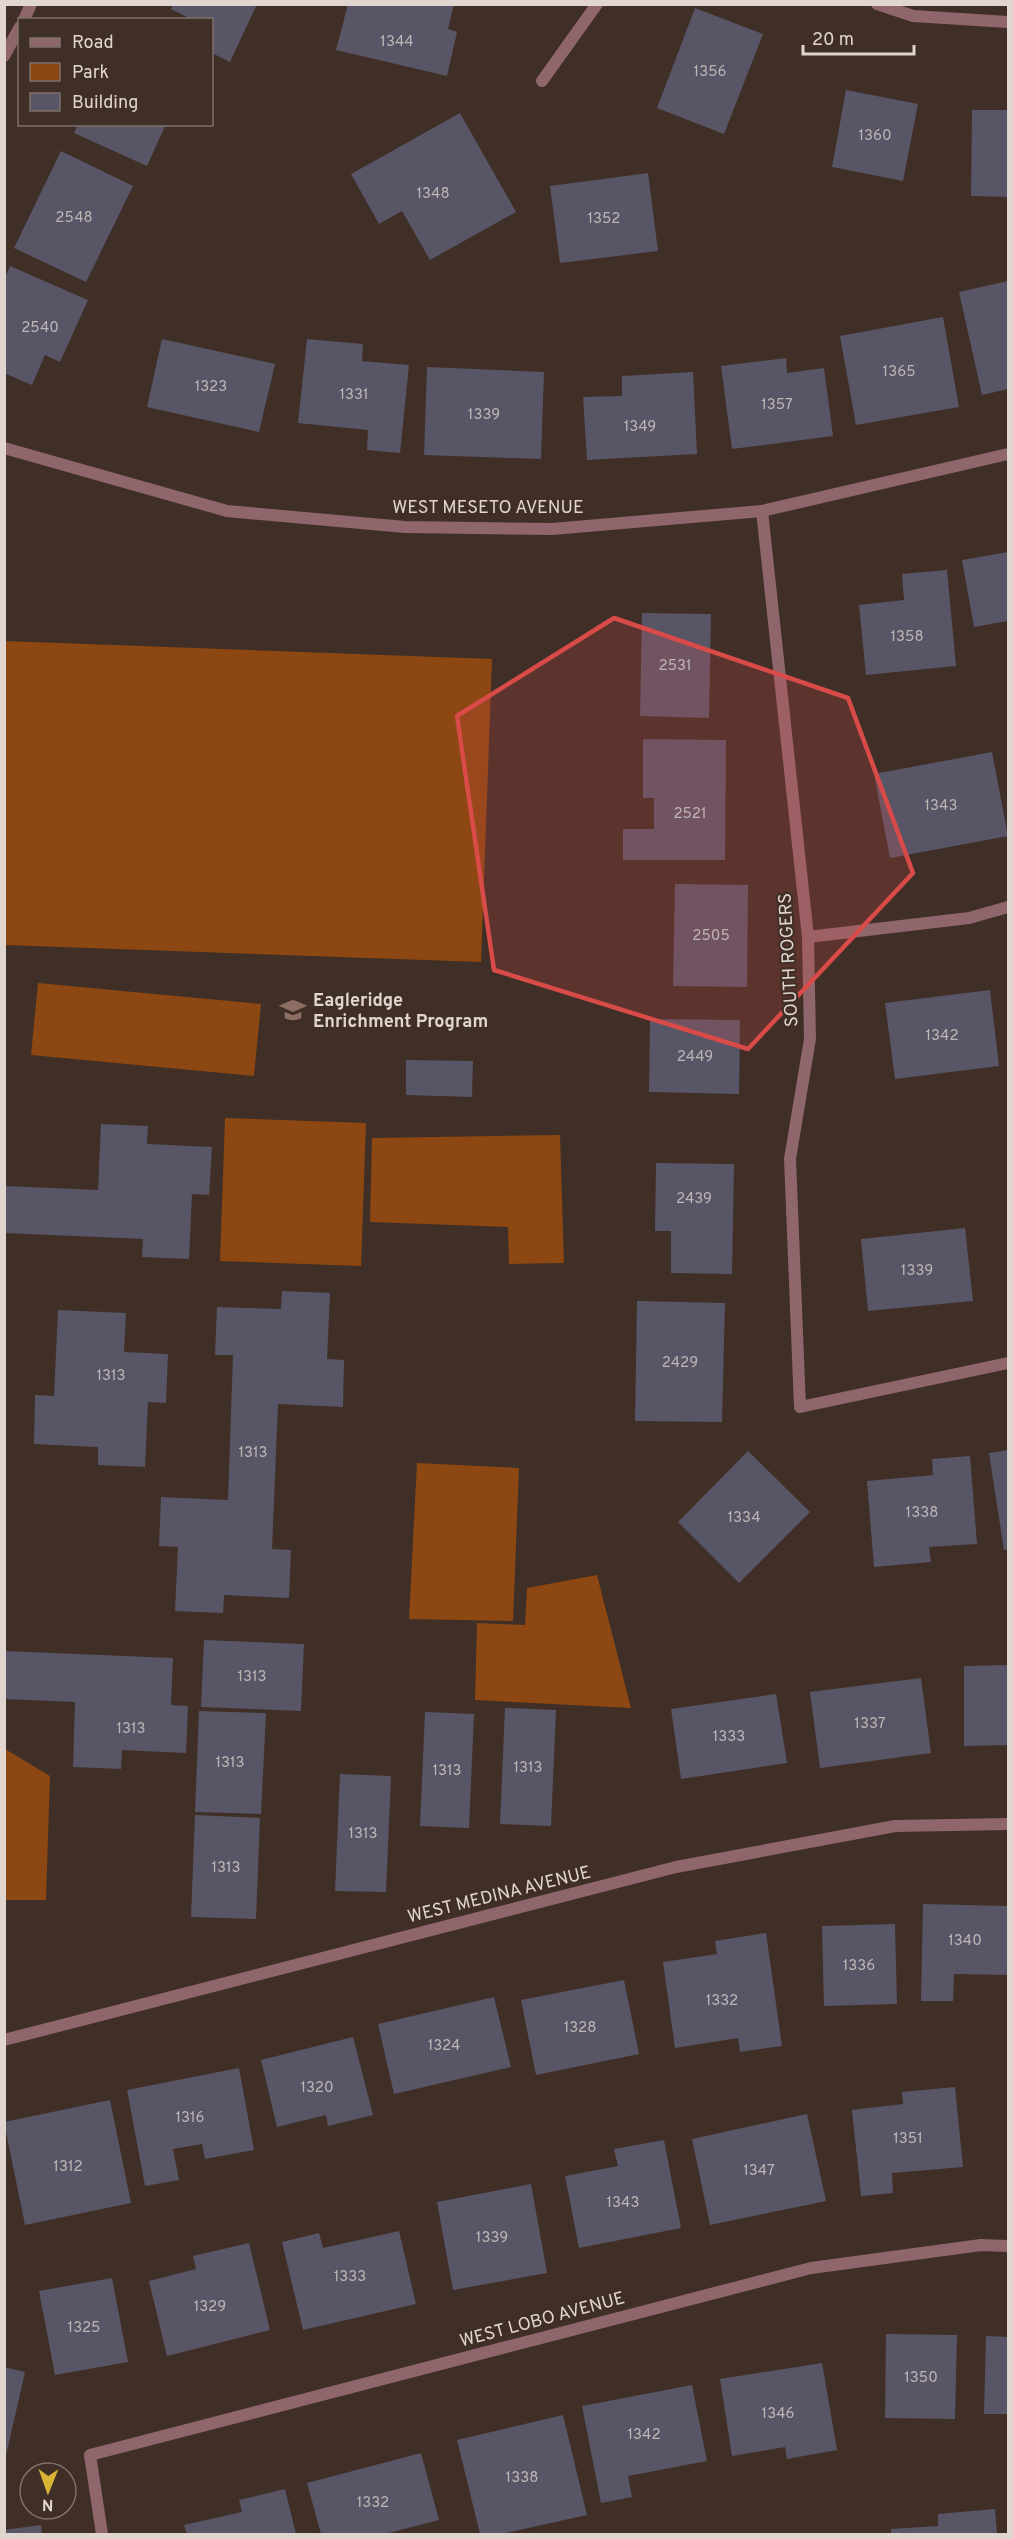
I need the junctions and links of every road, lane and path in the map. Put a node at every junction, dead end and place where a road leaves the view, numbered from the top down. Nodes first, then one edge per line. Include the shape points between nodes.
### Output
1 (32, 4) edge
2 (597, 4) edge
3 (877, 4) edge
4 (25, 18) edge
5 (1008, 22) edge
6 (18, 31) edge
7 (4, 56) edge
8 (542, 81) dead end
9 (4, 448) edge
10 (1008, 454) edge
11 (762, 511) junction
12 (1008, 907) edge
13 (808, 937) junction
14 (1008, 1363) edge
15 (1008, 1824) edge
16 (4, 2040) edge
17 (1008, 2246) edge
18 (102, 2535) edge

1 - 4 street
2 - 8 street
3 - 5 street via 913,16
6 - 7 street
9 - 11 street, WEST MESETO AVENUE via 227,511 405,527 552,529
10 - 11 street, WEST MESETO AVENUE
11 - 13 street, SOUTH ROGERS
12 - 13 street via 969,918
13 - 14 street, SOUTH ROGERS via 810,1039 790,1159 800,1407
15 - 16 street, WEST MEDINA AVENUE via 894,1826 676,1867
17 - 18 street, WEST LOBO AVENUE via 981,2245 811,2268 90,2455

